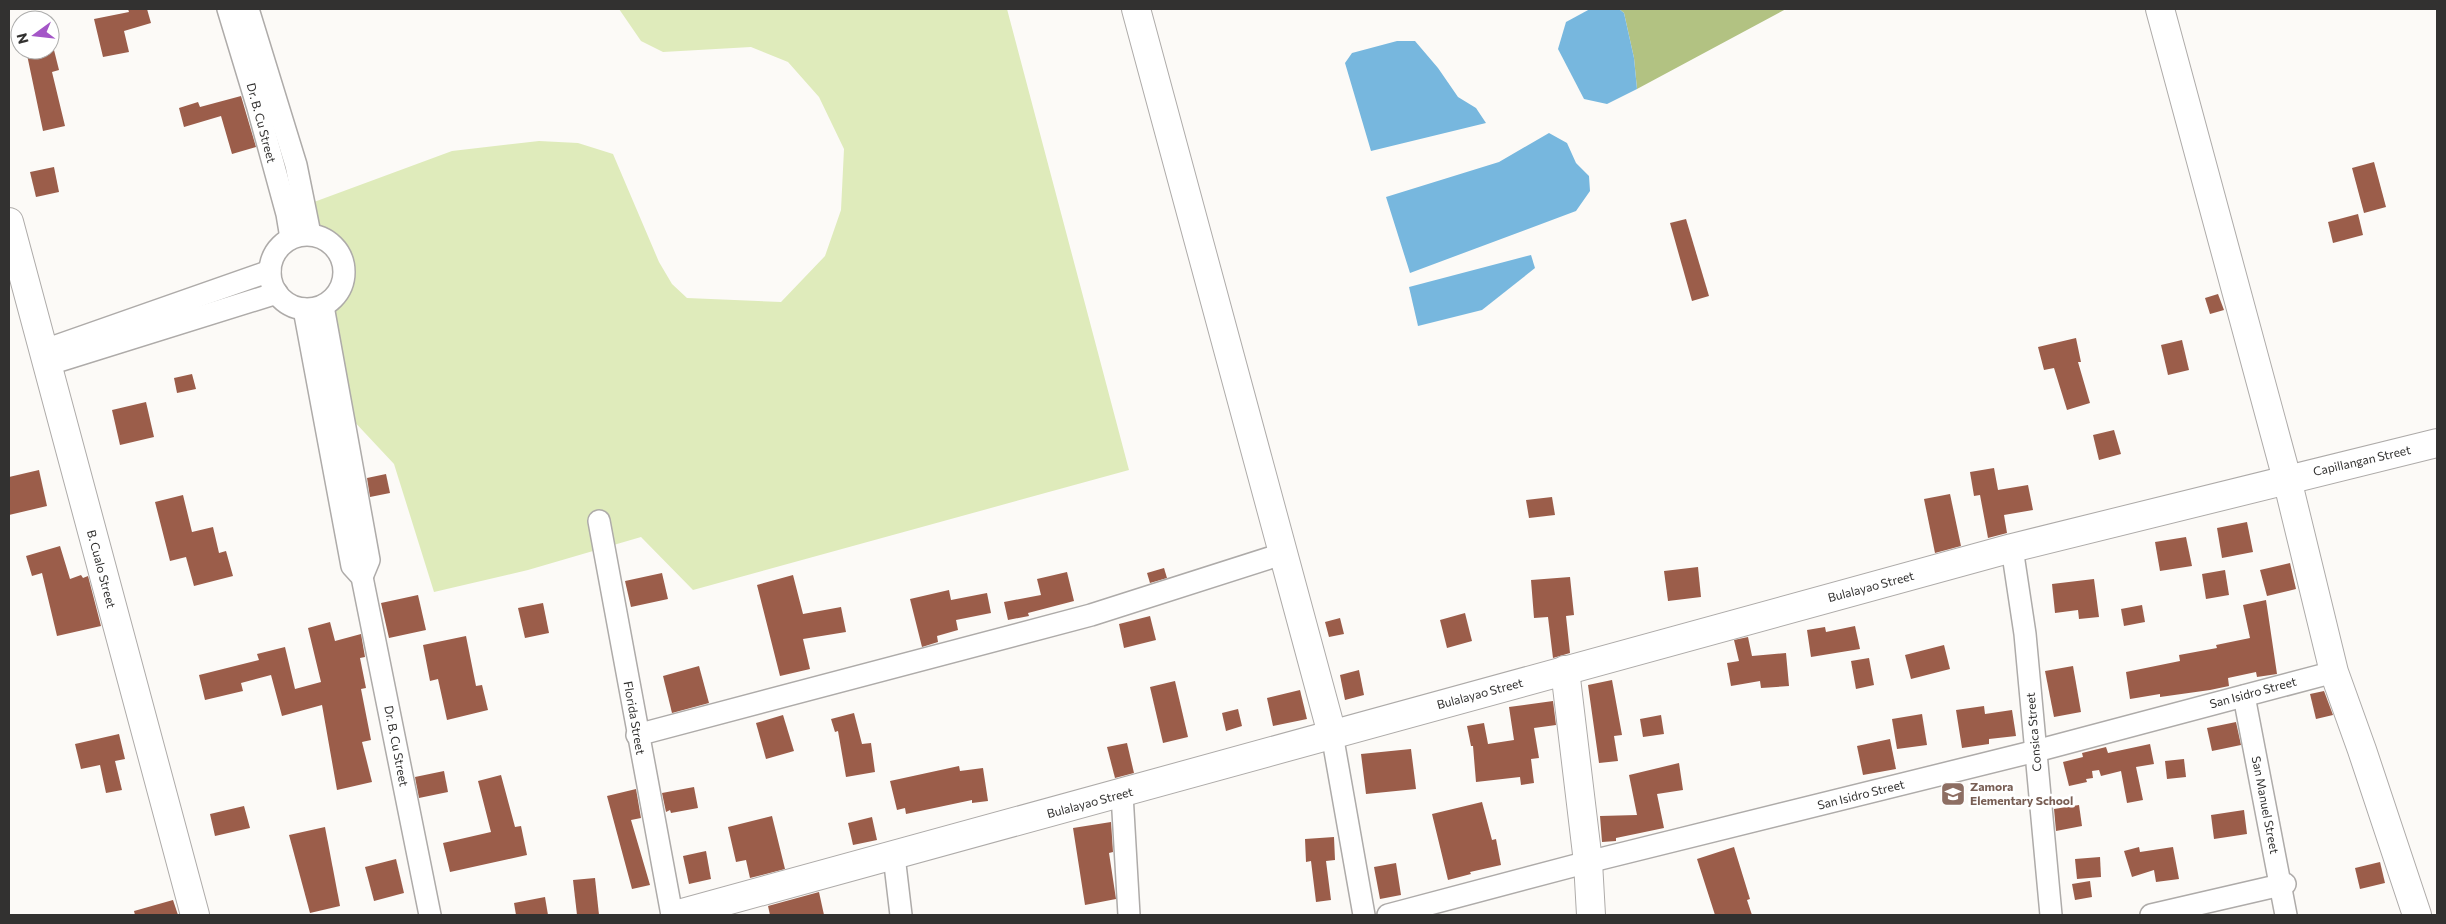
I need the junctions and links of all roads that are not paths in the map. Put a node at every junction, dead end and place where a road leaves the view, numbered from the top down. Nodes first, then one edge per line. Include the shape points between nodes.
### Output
1 (228, 9) edge
2 (248, 9) edge
3 (1136, 9) edge
4 (2160, 9) edge
5 (9, 222) edge
6 (301, 236) junction
7 (270, 272) junction
8 (276, 293) junction
9 (314, 307) junction
10 (44, 358) junction
11 (2437, 443) edge
12 (2287, 479) junction
13 (599, 521) dead end
14 (2012, 548) junction
15 (1282, 554) junction
16 (1565, 670) junction
17 (2334, 672) junction
18 (2244, 696) junction
19 (1332, 734) junction
20 (637, 735) junction
21 (2036, 751) junction
22 (1122, 794) junction
23 (894, 856) junction
24 (1588, 862) junction
25 (2283, 884) junction
26 (195, 915) edge
27 (430, 915) edge
28 (674, 915) edge
29 (901, 915) edge
30 (1129, 915) edge
31 (1364, 915) edge
32 (1388, 915) edge
33 (1591, 915) edge
34 (2051, 915) edge
35 (2151, 915) edge
36 (2286, 915) edge
37 (2417, 915) edge

1 - 6 street, Dr. B. Cu Street via 287,214
2 - 6 street, Dr. B. Cu Street via 296,165
3 - 15 street
4 - 12 street
5 - 10 street, B. Cualo Street
6 - 7 street via 276,250
6 - 9 street via 328,241 341,255 344,265 338,293
7 - 8 street
7 - 10 street
8 - 9 street via 286,303
8 - 10 street
9 - 27 street, Dr. B. Cu Street via 352,566 362,576
10 - 26 street, B. Cualo Street
11 - 12 street, Capillangan Street
12 - 14 street, Bulalayao Street
12 - 17 street
13 - 20 street, Florida Street
14 - 16 street, Bulalayao Street
14 - 21 street, Consica Street via 2025,634
15 - 19 street
15 - 20 street via 1091,614
16 - 19 street, Bulalayao Street
16 - 24 street
17 - 18 street, San Isidro Street
17 - 37 street
18 - 21 street, San Isidro Street
18 - 25 street, San Manuel Street
19 - 22 street, Bulalayao Street
19 - 31 street
20 - 28 street, Florida Street
21 - 24 street, San Isidro Street
21 - 34 street, Consica Street
22 - 23 street, Bulalayao Street
22 - 30 street
23 - 28 street, Bulalayao Street
23 - 29 street
24 - 32 street, San Isidro Street
24 - 33 street
25 - 35 street
25 - 36 street, San Manuel Street

